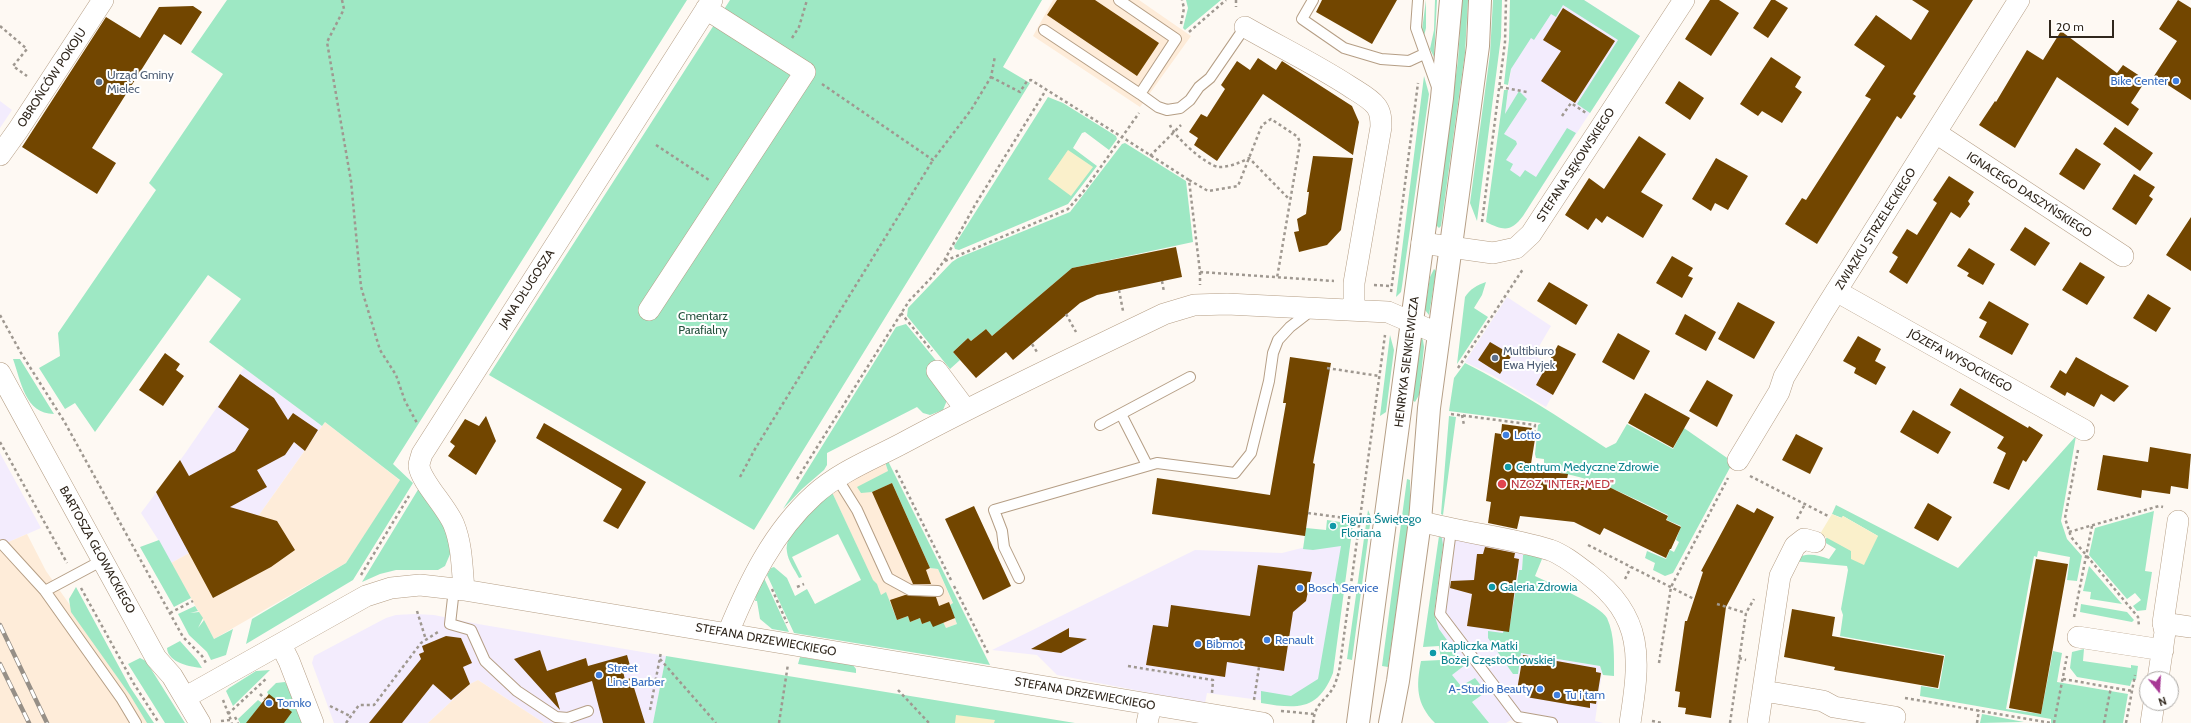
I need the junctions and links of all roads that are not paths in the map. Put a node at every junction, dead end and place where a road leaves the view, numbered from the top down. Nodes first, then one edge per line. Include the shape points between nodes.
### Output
1 (103, 0) edge
2 (1120, 0) edge
3 (1312, 0) edge
4 (1418, 0) edge
5 (1450, 0) edge
6 (1480, 0) edge
7 (1684, 0) edge
8 (2019, 0) edge
9 (709, 4) edge
10 (1245, 27) joint
11 (1044, 30) dead end
12 (1424, 54) junction
13 (1140, 94) junction
14 (1442, 98) junction
15 (1936, 133) junction
16 (0, 154) edge
17 (1422, 243) junction
18 (1450, 247) junction
19 (2123, 256) dead end
20 (1836, 291) junction
21 (1313, 309) junction
22 (648, 310) dead end
23 (1354, 310) junction
24 (1411, 322) junction
25 (1439, 334) junction
26 (937, 364) road end
27 (0, 373) edge
28 (1190, 377) dead end
29 (966, 410) junction
30 (1121, 414) junction
31 (1100, 425) dead end
32 (2084, 430) road end
33 (1397, 441) junction
34 (1426, 446) junction
35 (1735, 464) road end
36 (1147, 465) junction
37 (837, 478) junction
38 (2172, 514) road end
39 (1420, 521) junction
40 (1451, 530) junction
41 (1815, 542) dead end
42 (3, 545) dead end
43 (103, 560) junction
44 (1019, 578) dead end
45 (459, 589) junction
46 (45, 591) junction
47 (938, 591) dead end
48 (2163, 623) junction
49 (2191, 627) edge
50 (728, 633) junction
51 (2078, 637) dead end
52 (2163, 650) junction
53 (285, 653) junction
54 (2159, 671) edge
55 (1764, 691) junction
56 (186, 697) junction
57 (588, 711) dead end
58 (2153, 711) edge
59 (1263, 713) edge
60 (1149, 714) edge
61 (1895, 717) dead end
62 (210, 722) edge
63 (1643, 722) edge
64 (136, 723) edge
65 (313, 723) edge
66 (1358, 723) edge
67 (1390, 723) edge
68 (1552, 723) edge
69 (1758, 723) edge
70 (2151, 723) edge

1 - 16 street, OBROŃCÓW POKOJU
2 - 13 lane via 1176,40
3 - 12 lane via 1302,19 1344,48 1381,59 1409,61
4 - 12 lane via 1416,28
5 - 14 street, HENRYKA SIENKIEWICZA via 1450,29
6 - 18 street via 1478,46
7 - 18 street, STEFANA SĘKOWSKIEGO via 1531,234 1516,248 1493,253
8 - 15 street, ZWIĄZKU STRZELECKIEGO
9 - 22 street via 805,72
9 - 45 street, JANA DŁUGOSZA via 422,454 419,465 422,475 446,508 459,541
10 - 13 lane via 1210,78 1180,108 1167,110
10 - 23 street via 1298,54 1366,97 1377,107 1381,116 1354,283
11 - 13 lane
12 - 14 lane
14 - 17 street, HENRYKA SIENKIEWICZA
15 - 19 street, IGNACEGO DASZYŃSKIEGO
15 - 20 street, ZWIĄZKU STRZELECKIEGO
17 - 18 street, STEFANA SĘKOWSKIEGO
17 - 24 street, HENRYKA SIENKIEWICZA
18 - 25 street
20 - 32 street, JÓZEFA WYSOCKIEGO
20 - 35 street, ZWIĄZKU STRZELECKIEGO
21 - 23 street
21 - 29 street via 1227,304 1180,308
21 - 36 lane via 1278,340 1251,453 1234,473 1157,462
23 - 24 street via 1388,312
24 - 25 street
24 - 33 street, HENRYKA SIENKIEWICZA
25 - 34 street
26 - 29 street
27 - 43 street, BARTOSZA GŁOWACKIEGO
28 - 30 lane
29 - 37 street
30 - 31 lane
30 - 36 lane
33 - 34 street
33 - 66 street, HENRYKA SIENKIEWICZA
34 - 39 street
36 - 44 lane via 994,510 1002,531 1004,547
37 - 47 lane via 857,510 888,578 910,590
37 - 50 street via 814,495 792,518 760,564
38 - 48 street
39 - 40 street
39 - 67 street
40 - 63 street via 1550,550 1567,558 1615,597 1624,609 1637,658 1636,684
40 - 68 lane via 1440,614 1518,718
41 - 55 street via 1804,539 1795,546 1780,576
42 - 46 lane
43 - 46 lane
43 - 56 street, BARTOSZA GŁOWACKIEGO via 156,658
45 - 50 street, STEFANA DRZEWIECKIEGO
45 - 53 street, STEFANA DRZEWIECKIEGO via 420,584 391,588 366,596
45 - 57 lane via 450,624 471,630 485,661 503,680 556,717 568,718
46 - 64 lane
48 - 49 street
48 - 52 street
50 - 60 street, STEFANA DRZEWIECKIEGO via 1001,680
51 - 52 street
52 - 54 street
53 - 56 street, STEFANA DRZEWIECKIEGO
53 - 65 street
55 - 61 street via 1823,701 1834,707
55 - 69 street
56 - 62 street, BARTOSZA GŁOWACKIEGO
58 - 70 street
59 - 60 street, STEFANA DRZEWIECKIEGO

